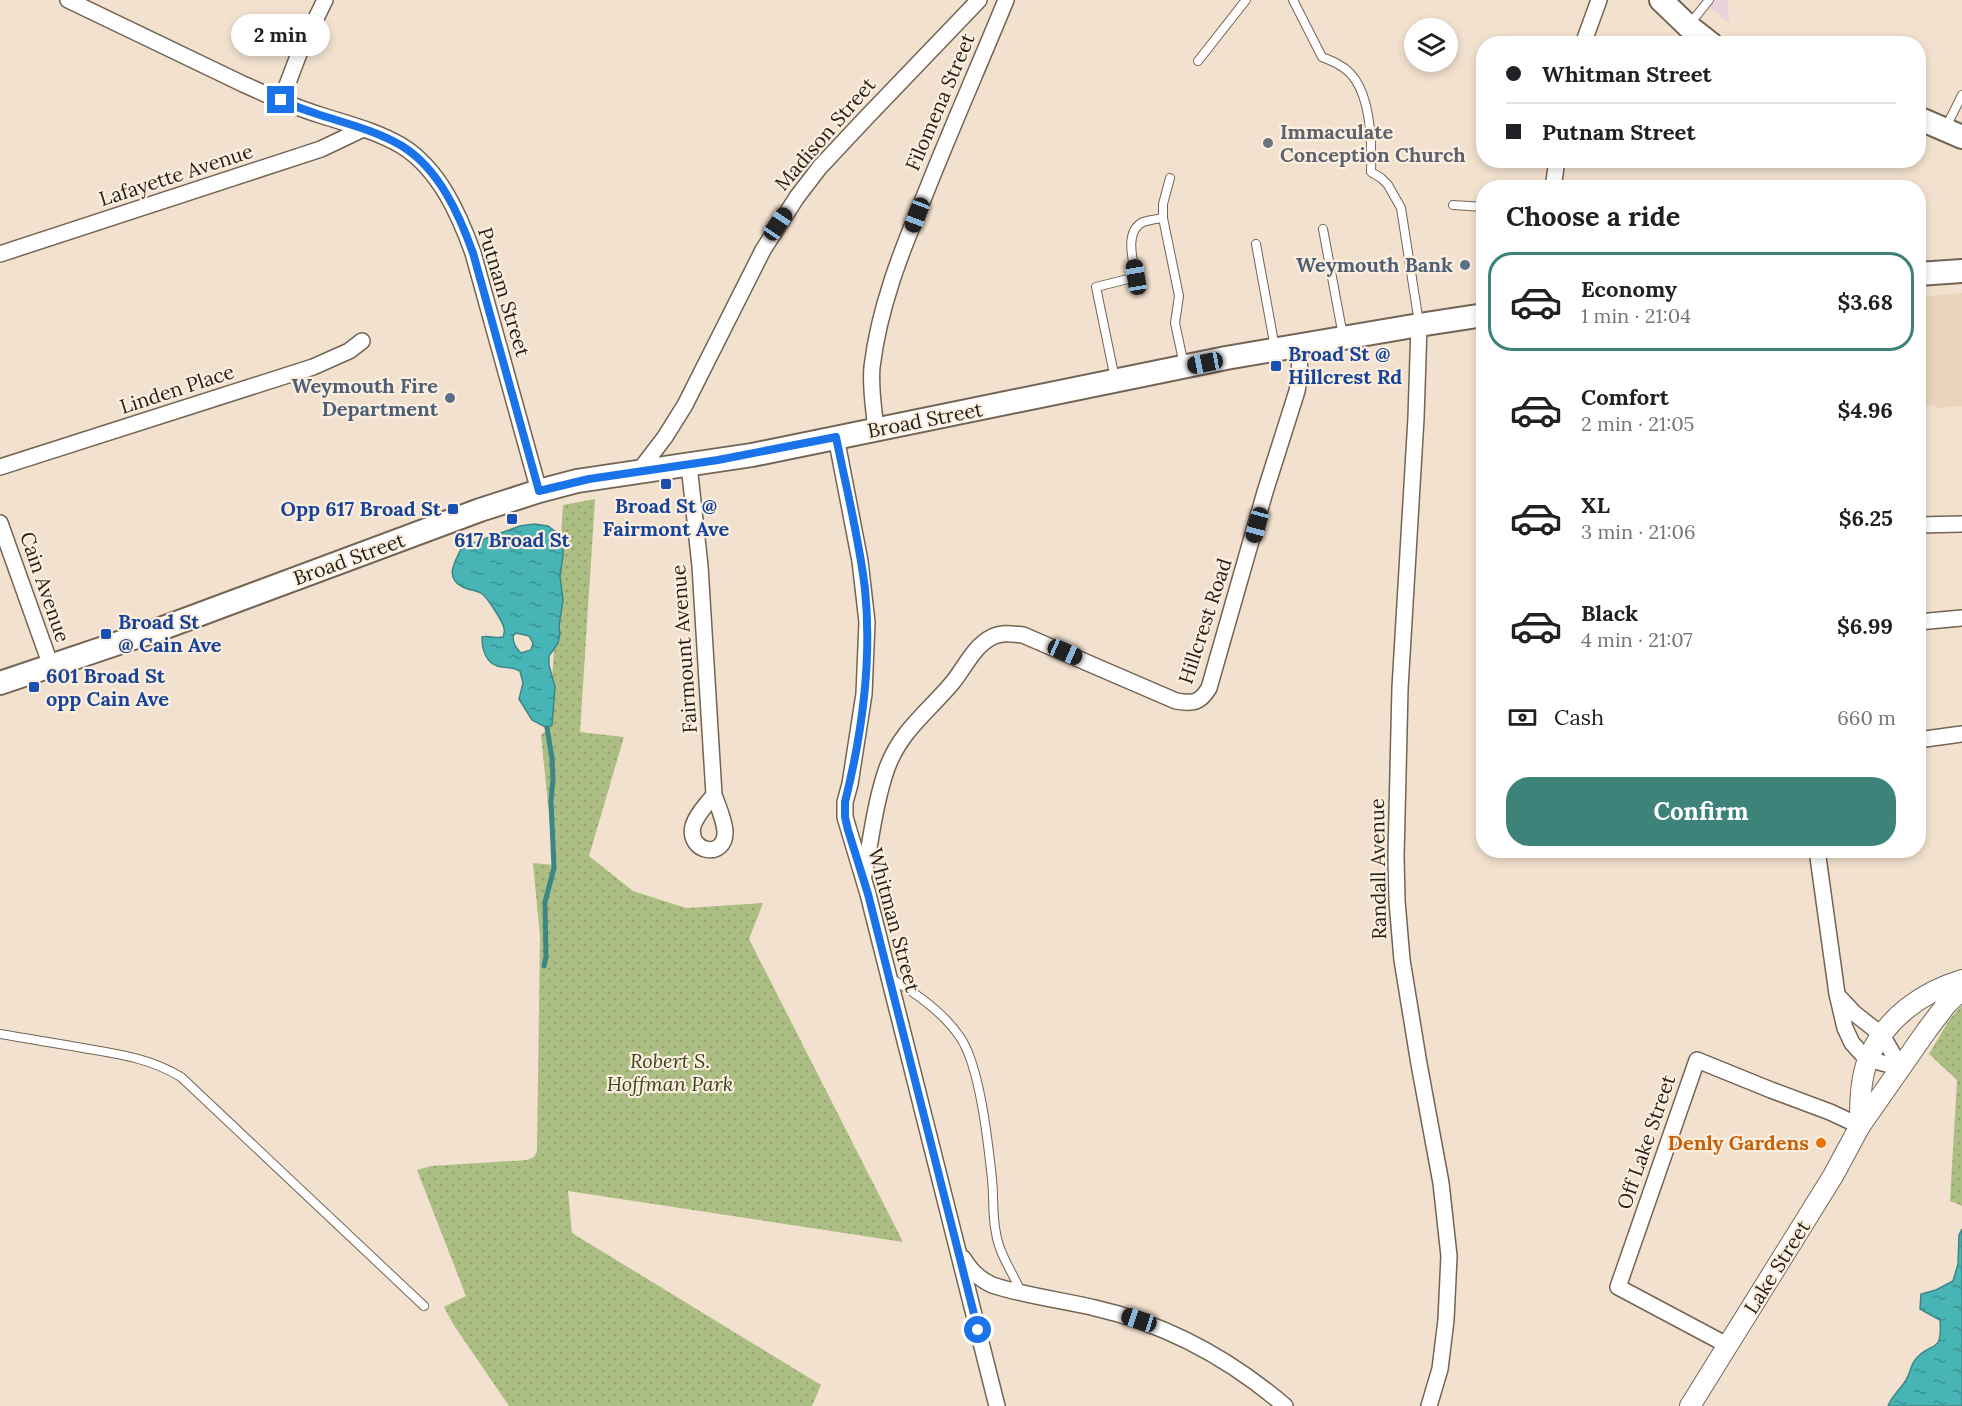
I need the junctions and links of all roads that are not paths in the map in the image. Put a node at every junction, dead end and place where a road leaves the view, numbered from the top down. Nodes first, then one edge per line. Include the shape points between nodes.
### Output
1 (68, 0) edge
2 (325, 0) edge
3 (980, 0) edge
4 (1005, 0) edge
5 (1246, 0) edge
6 (1293, 0) edge
7 (1599, 0) edge
8 (1661, 0) edge
9 (1708, 0) edge
10 (1688, 26) junction
11 (1586, 36) edge
12 (1701, 36) edge
13 (1198, 62) dead end
14 (1962, 95) edge
15 (281, 100) junction
16 (1926, 121) edge
17 (363, 129) junction
18 (1953, 133) edge
19 (1170, 178) dead end
20 (1453, 205) dead end
21 (1476, 206) edge
22 (1163, 218) junction
23 (1323, 229) dead end
24 (1256, 244) dead end
25 (0, 254) edge
26 (1962, 271) edge
27 (1926, 273) edge
28 (1476, 316) edge
29 (1419, 324) junction
30 (1343, 337) junction
31 (362, 341) dead end
32 (1298, 345) junction
33 (1275, 349) junction
34 (1184, 367) junction
35 (1116, 381) junction
36 (876, 430) junction
37 (836, 437) junction
38 (689, 465) junction
39 (0, 467) edge
40 (639, 471) junction
41 (539, 491) junction
42 (0, 523) edge
43 (1962, 524) edge
44 (1926, 525) edge
45 (1962, 618) edge
46 (1926, 621) edge
47 (51, 666) junction
48 (0, 683) edge
49 (1962, 734) edge
50 (1926, 739) edge
51 (714, 795) dead end
52 (1818, 858) edge
53 (863, 878) junction
54 (889, 977) junction
55 (1962, 980) edge
56 (1962, 989) edge
57 (1838, 994) junction
58 (0, 1034) edge
59 (1875, 1046) junction
60 (1901, 1068) junction
61 (1860, 1126) junction
62 (957, 1249) junction
63 (1022, 1293) junction
64 (424, 1306) dead end
65 (1727, 1345) junction
66 (997, 1406) edge
67 (1285, 1406) edge
68 (1429, 1406) edge
69 (1690, 1406) edge

1 - 15 street, Putnam Street
2 - 15 street
3 - 40 street, Madison Street via 796,197 763,250 686,405
4 - 36 street, Filomena Street via 891,282 872,369
5 - 13 lane
6 - 29 lane via 1322,57 1344,68 1359,86 1370,127 1371,172 1388,185 1401,208
7 - 11 street
8 - 10 main road
9 - 10 lane
10 - 12 main road
14 - 18 lane
15 - 17 street, Putnam Street
16 - 18 main road
17 - 25 street, Lafayette Avenue via 321,149
17 - 41 street, Putnam Street via 404,147 421,161 440,184 465,231
19 - 22 lane
20 - 21 lane
22 - 34 lane via 1179,296 1175,323
22 - 35 lane via 1144,221 1132,236 1136,277 1096,287
23 - 30 lane
24 - 33 lane
26 - 27 main road
28 - 29 main road, Broad Street
29 - 30 main road, Broad Street
29 - 68 street, Randall Avenue via 1400,688 1396,857 1402,960 1441,1183 1449,1256 1440,1369
30 - 32 main road, Broad Street
31 - 39 street, Linden Place via 313,366
32 - 33 main road, Broad Street
32 - 53 street, Hillcrest Road via 1300,372 1292,411 1203,698 1190,703 1176,700 1023,635 991,637 917,719 895,752 882,788
33 - 34 main road, Broad Street
34 - 35 main road, Broad Street
35 - 36 main road, Broad Street
36 - 37 main road, Broad Street
37 - 38 main road, Broad Street
37 - 53 street, Whitman Street via 866,611 864,694 845,802 845,817
38 - 40 main road, Broad Street
38 - 51 street, Fairmount Avenue via 700,566
40 - 41 main road, Broad Street
41 - 47 main road, Broad Street
42 - 47 street, Cain Avenue
43 - 44 street
45 - 46 street
47 - 48 main road, Broad Street
49 - 50 street
52 - 57 street
53 - 54 street, Whitman Street
54 - 62 street, Whitman Street
54 - 63 lane via 924,1000 952,1027 966,1048 986,1132 995,1233
55 - 59 street via 1916,1000
56 - 60 street, Lake Street
57 - 59 street
57 - 59 street via 1852,1042 1860,1053
58 - 64 lane via 126,1055 147,1060 181,1077
59 - 60 street
59 - 60 street
59 - 61 street, Lake Street via 1860,1099
60 - 61 street, Lake Street
61 - 65 street, Lake Street
61 - 65 street, Off Lake Street via 1697,1059 1618,1287
62 - 63 street via 979,1279
62 - 66 street, Whitman Street
63 - 67 street via 1153,1325 1230,1364
65 - 69 street, Lake Street

